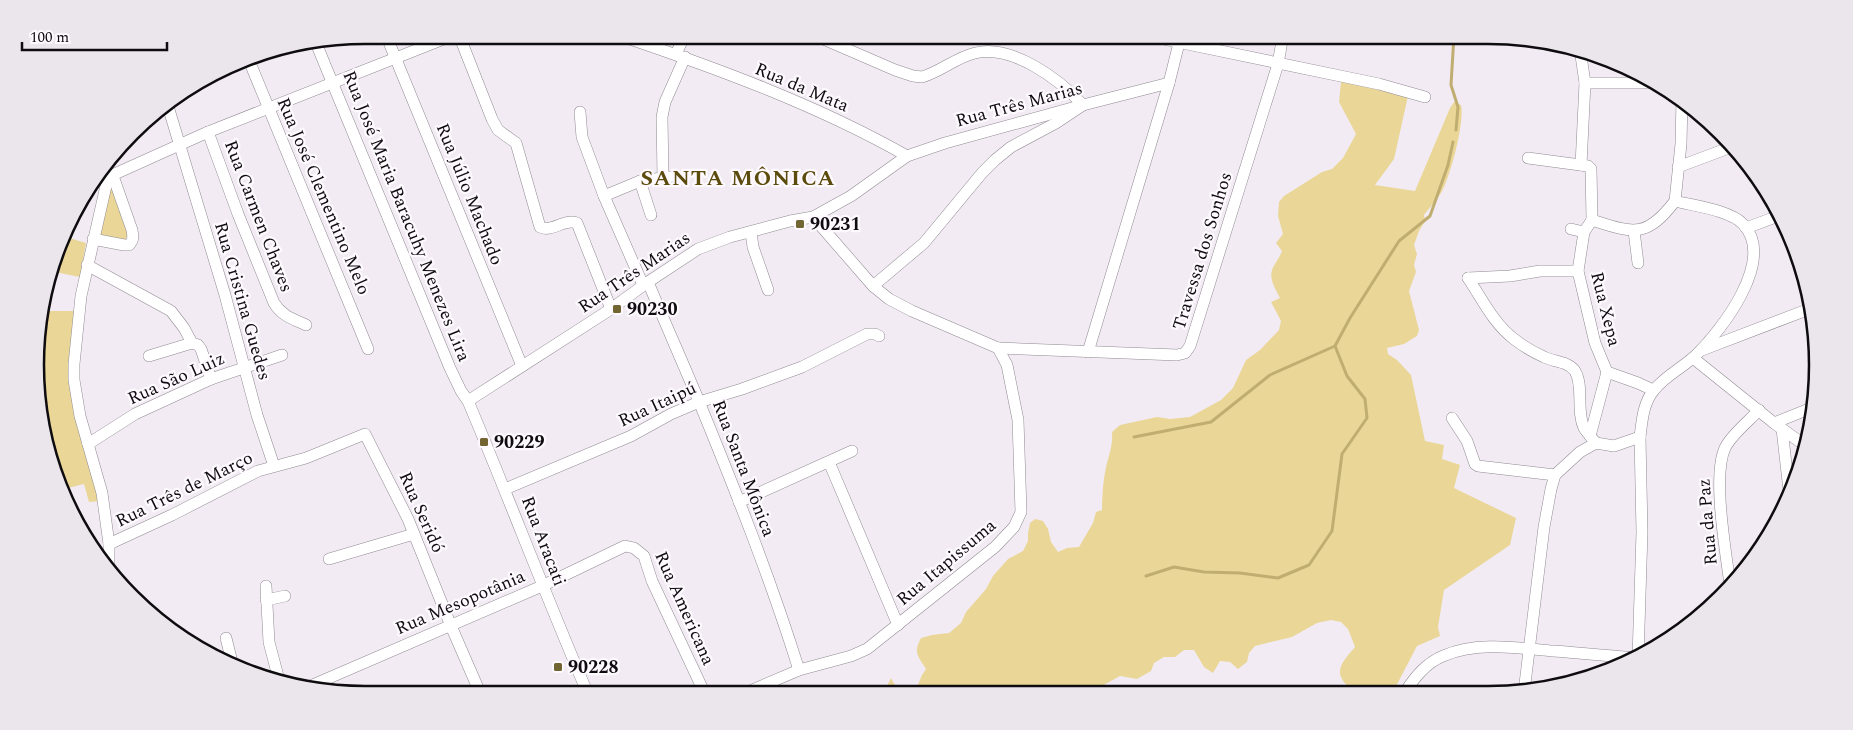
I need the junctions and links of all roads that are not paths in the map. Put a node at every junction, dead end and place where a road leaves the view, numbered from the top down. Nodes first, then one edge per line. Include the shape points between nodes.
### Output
1 (390, 44) edge
2 (431, 44) edge
3 (463, 44) edge
4 (646, 44) edge
5 (683, 44) edge
6 (835, 44) edge
7 (1179, 44) edge
8 (1200, 44) edge
9 (1281, 44) edge
10 (318, 47) edge
11 (680, 56) junction
12 (395, 58) junction
13 (1581, 58) edge
14 (1278, 64) junction
15 (251, 65) edge
16 (333, 81) junction
17 (1169, 83) junction
18 (1585, 83) junction
19 (1641, 83) edge
20 (1425, 97) dead end
21 (1083, 104) junction
22 (269, 108) junction
23 (1682, 109) edge
24 (169, 110) edge
25 (580, 112) dead end
26 (208, 132) junction
27 (180, 144) junction
28 (1726, 149) edge
29 (907, 156) junction
30 (1528, 158) dead end
31 (1584, 166) junction
32 (1678, 167) junction
33 (109, 173) edge
34 (640, 181) junction
35 (604, 196) junction
36 (1676, 201) junction
37 (651, 216) dead end
38 (813, 217) junction
39 (1773, 218) edge
40 (1592, 220) junction
41 (1746, 228) junction
42 (1571, 229) dead end
43 (1634, 231) junction
44 (751, 232) junction
45 (1584, 232) junction
46 (93, 239) junction
47 (1638, 263) dead end
48 (88, 265) junction
49 (1578, 272) junction
50 (645, 284) junction
51 (873, 286) junction
52 (768, 290) dead end
53 (611, 309) junction
54 (1805, 311) edge
55 (306, 325) dead end
56 (878, 336) dead end
57 (192, 343) junction
58 (998, 348) junction
59 (368, 349) dead end
60 (1088, 352) junction
61 (1697, 354) junction
62 (282, 355) dead end
63 (149, 356) dead end
64 (522, 366) junction
65 (244, 367) junction
66 (1607, 372) junction
67 (211, 380) junction
68 (1653, 390) junction
69 (468, 401) junction
70 (699, 402) junction
71 (1759, 410) junction
72 (1806, 411) edge
73 (1452, 418) dead end
74 (1778, 426) junction
75 (1640, 437) junction
76 (1593, 440) junction
77 (1800, 442) edge
78 (88, 444) junction
79 (852, 451) dead end
80 (829, 462) junction
81 (274, 466) junction
82 (1555, 475) junction
83 (1787, 481) edge
84 (505, 489) junction
85 (739, 502) junction
86 (414, 534) junction
87 (109, 544) junction
88 (625, 546) joint
89 (329, 559) dead end
90 (110, 561) edge
91 (1729, 578) edge
92 (266, 586) dead end
93 (542, 586) junction
94 (285, 596) dead end
95 (266, 600) junction
96 (898, 625) junction
97 (450, 626) junction
98 (226, 638) dead end
99 (1529, 649) junction
100 (1638, 649) edge
101 (231, 657) edge
102 (1622, 657) edge
103 (799, 670) junction
104 (277, 674) edge
105 (319, 683) edge
106 (1525, 684) edge
107 (476, 686) edge
108 (585, 686) edge
109 (701, 686) edge
110 (762, 686) edge
111 (1409, 686) edge

1 - 12 street, Rua Júlio Machado
2 - 12 street
3 - 53 street via 492,119 498,130 513,141 540,227 546,229 570,221 577,223
4 - 11 street, Rua da Mata
5 - 11 street
6 - 21 street via 895,70 922,77 973,53 998,52 1032,65 1056,80
7 - 17 street
8 - 14 street
9 - 14 street, Travessa dos Sonhos
10 - 16 street, Rua José Maria Baracuhy Menezes Lira
11 - 29 street, Rua da Mata via 809,107
11 - 34 street via 664,102 662,118 666,177
12 - 16 street
12 - 64 street, Rua Júlio Machado
13 - 18 street
14 - 20 street via 1379,84
14 - 60 street, Travessa dos Sonhos via 1190,346 1177,355
15 - 22 street, Rua José Clementino Melo
16 - 22 street
16 - 69 street, Rua José Maria Baracuhy Menezes Lira via 450,368
17 - 21 street, Rua Três Marias
17 - 60 street
18 - 19 street
18 - 31 street
21 - 29 street, Rua Três Marias
21 - 51 street via 995,160 924,243
22 - 26 street
22 - 59 street, Rua José Clementino Melo
23 - 32 street
24 - 27 street, Rua Cristina Guedes
25 - 35 street, Rua Santa Mônica via 582,137
26 - 27 street
26 - 55 street, Rua Carmen Chaves via 274,303 284,315
27 - 33 street
27 - 65 street, Rua Cristina Guedes
28 - 32 street
29 - 38 street, Rua Três Marias via 851,196
30 - 31 street
31 - 40 street via 1591,169
32 - 36 street
33 - 46 street
33 - 46 street via 134,236 129,245
34 - 35 street
34 - 37 street
35 - 50 street, Rua Santa Mônica
36 - 41 street via 1722,212
36 - 43 street via 1662,218
38 - 44 street, Rua Três Marias
38 - 51 street
39 - 41 street
40 - 43 street
40 - 45 street, Rua Xepa
41 - 61 street via 1753,251 1749,279 1741,298
42 - 45 street
43 - 47 street
44 - 50 street, Rua Três Marias via 710,243
44 - 52 street via 758,265
45 - 49 street, Rua Xepa
46 - 48 street
48 - 57 street via 171,312
48 - 78 street via 81,296 74,364 80,416
49 - 66 street, Rua Xepa via 1595,343
49 - 76 street via 1540,271 1468,278 1504,332 1527,348 1570,365 1574,370 1581,419
50 - 53 street, Rua Três Marias
50 - 70 street, Rua Santa Mônica
51 - 58 street via 912,311
53 - 64 street, Rua Três Marias
54 - 61 street
56 - 70 street, Rua Itaipú via 867,334 802,367
57 - 63 street
57 - 67 street via 201,349
58 - 60 street, Travessa dos Sonhos
58 - 96 street, Rua Itapissuma via 1007,365 1018,420 1019,518 995,546
61 - 68 street
61 - 71 street
62 - 65 street, Rua São Luiz
64 - 69 street, Rua Três Marias
65 - 67 street, Rua São Luiz
65 - 81 street, Rua Cristina Guedes
66 - 68 street
66 - 76 street
67 - 78 street, Rua São Luiz via 135,414
68 - 75 street via 1642,417
69 - 84 street, Rua Aracati
70 - 84 street, Rua Itaipú via 631,436
70 - 85 street, Rua Santa Mônica
71 - 74 street
71 - 91 street, Rua da Paz via 1726,446 1720,466
72 - 74 street
73 - 82 street via 1478,466
74 - 77 street
74 - 83 street
75 - 76 street via 1614,446
75 - 100 street via 1642,572
76 - 82 street
78 - 87 street via 102,493
79 - 80 street
80 - 85 street
80 - 96 street
81 - 86 street, Rua Seridó via 306,458 365,434
81 - 87 street, Rua Três de Março
82 - 99 street via 1544,527
84 - 93 street, Rua Aracati
85 - 103 street, Rua Santa Mônica
86 - 89 street
86 - 97 street, Rua Seridó
87 - 90 street
88 - 93 street, Rua Mesopotânia
88 - 109 street, Rua Americana via 644,556 652,581
92 - 95 street
93 - 97 street, Rua Mesopotânia
93 - 108 street, Rua Aracati
94 - 95 street
95 - 104 street via 269,642
96 - 103 street, Rua Itapissuma via 867,649
97 - 105 street, Rua Mesopotânia
97 - 107 street, Rua Seridó
98 - 101 street
99 - 102 street
99 - 106 street
99 - 111 street via 1466,648 1427,665
103 - 110 street, Rua Itapissuma

